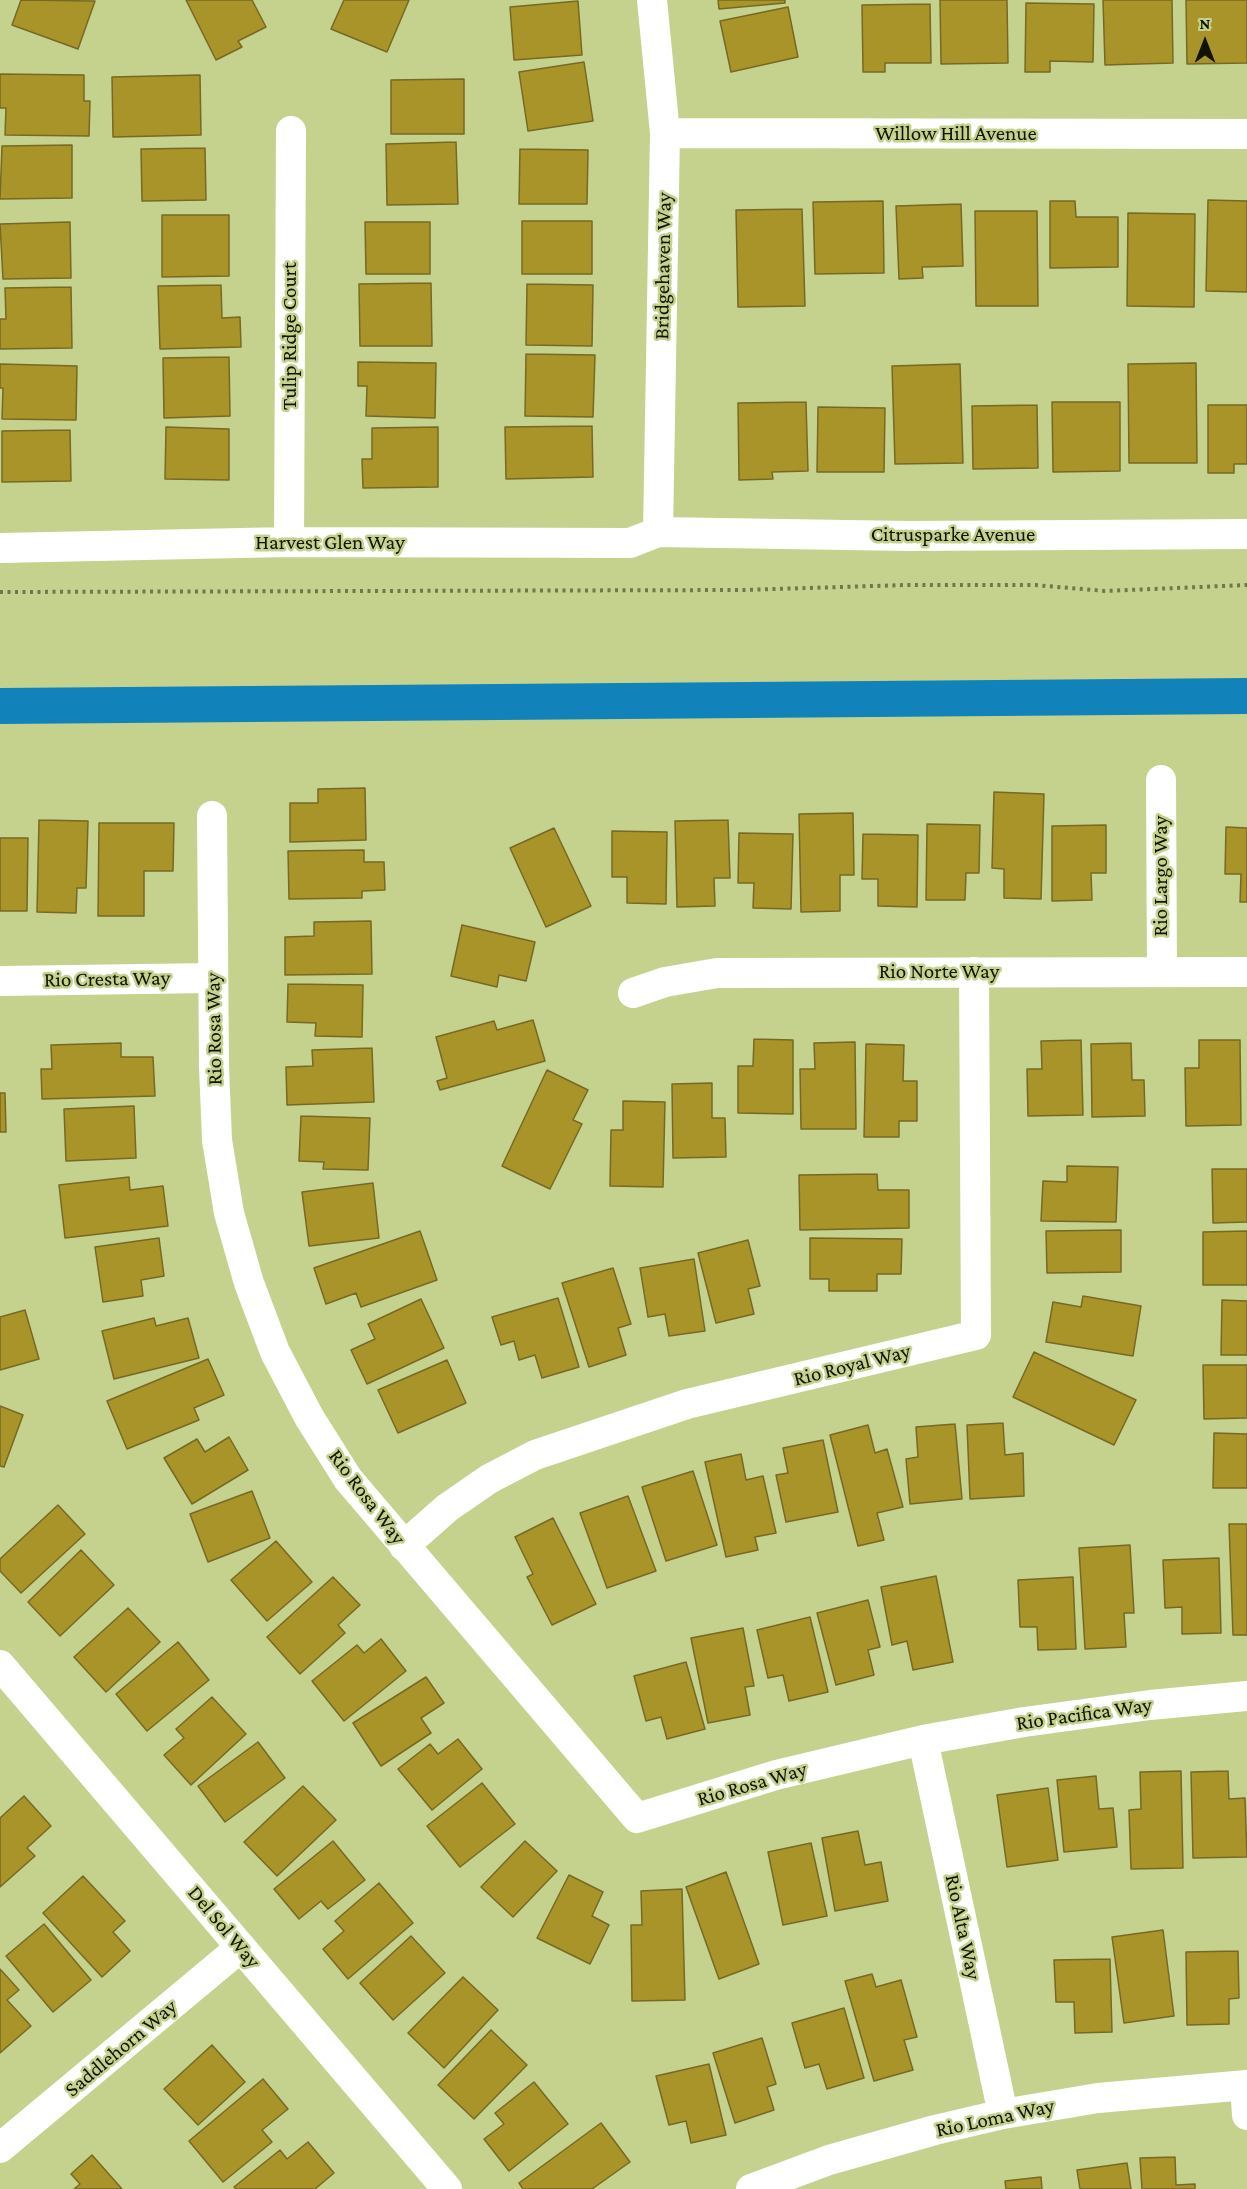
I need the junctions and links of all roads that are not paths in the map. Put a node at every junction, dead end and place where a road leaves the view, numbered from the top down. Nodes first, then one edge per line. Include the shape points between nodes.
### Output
1 (652, 0) edge
2 (291, 131) dead end
3 (665, 133) junction
4 (1247, 134) edge
5 (658, 532) junction
6 (1247, 534) edge
7 (289, 542) junction
8 (0, 548) edge
9 (1161, 780) dead end
10 (212, 816) dead end
11 (974, 972) junction
12 (1162, 972) junction
13 (1247, 972) edge
14 (213, 978) junction
15 (0, 981) edge
16 (633, 993) dead end
17 (404, 1546) junction
18 (0, 1665) edge
19 (1247, 1696) edge
20 (923, 1740) junction
21 (242, 1947) junction
22 (1246, 2085) edge
23 (1003, 2114) junction
24 (1247, 2115) edge
25 (0, 2148) edge
26 (447, 2189) edge
27 (751, 2189) edge

1 - 3 street, Bridgehaven Way
2 - 7 street, Tulip Ridge Court
3 - 4 street, Willow Hill Avenue
3 - 5 street, Bridgehaven Way
5 - 6 street, Citrusparke Avenue via 909,536
5 - 7 street, Harvest Glen Way via 630,543
7 - 8 street, Harvest Glen Way
9 - 12 street, Rio Largo Way
10 - 14 street, Rio Rosa Way
11 - 12 street, Rio Norte Way
11 - 16 street, Rio Norte Way via 717,973 665,982
11 - 17 street, Rio Royal Way via 976,1335 687,1404 555,1448 489,1479 447,1508
12 - 13 street, Rio Norte Way
14 - 15 street, Rio Cresta Way
14 - 17 street, Rio Rosa Way via 217,1140 229,1213 249,1283 275,1352 309,1418 348,1479
17 - 20 street, Rio Rosa Way via 637,1818 776,1775
18 - 21 street, Del Sol Way
19 - 20 street, Rio Pacifica Way via 1035,1720
20 - 23 street, Rio Alta Way
21 - 25 street, Saddlehorn Way
21 - 26 street, Del Sol Way
22 - 23 street, Rio Loma Way via 1098,2098
22 - 24 street
23 - 27 street, Rio Loma Way via 829,2160

